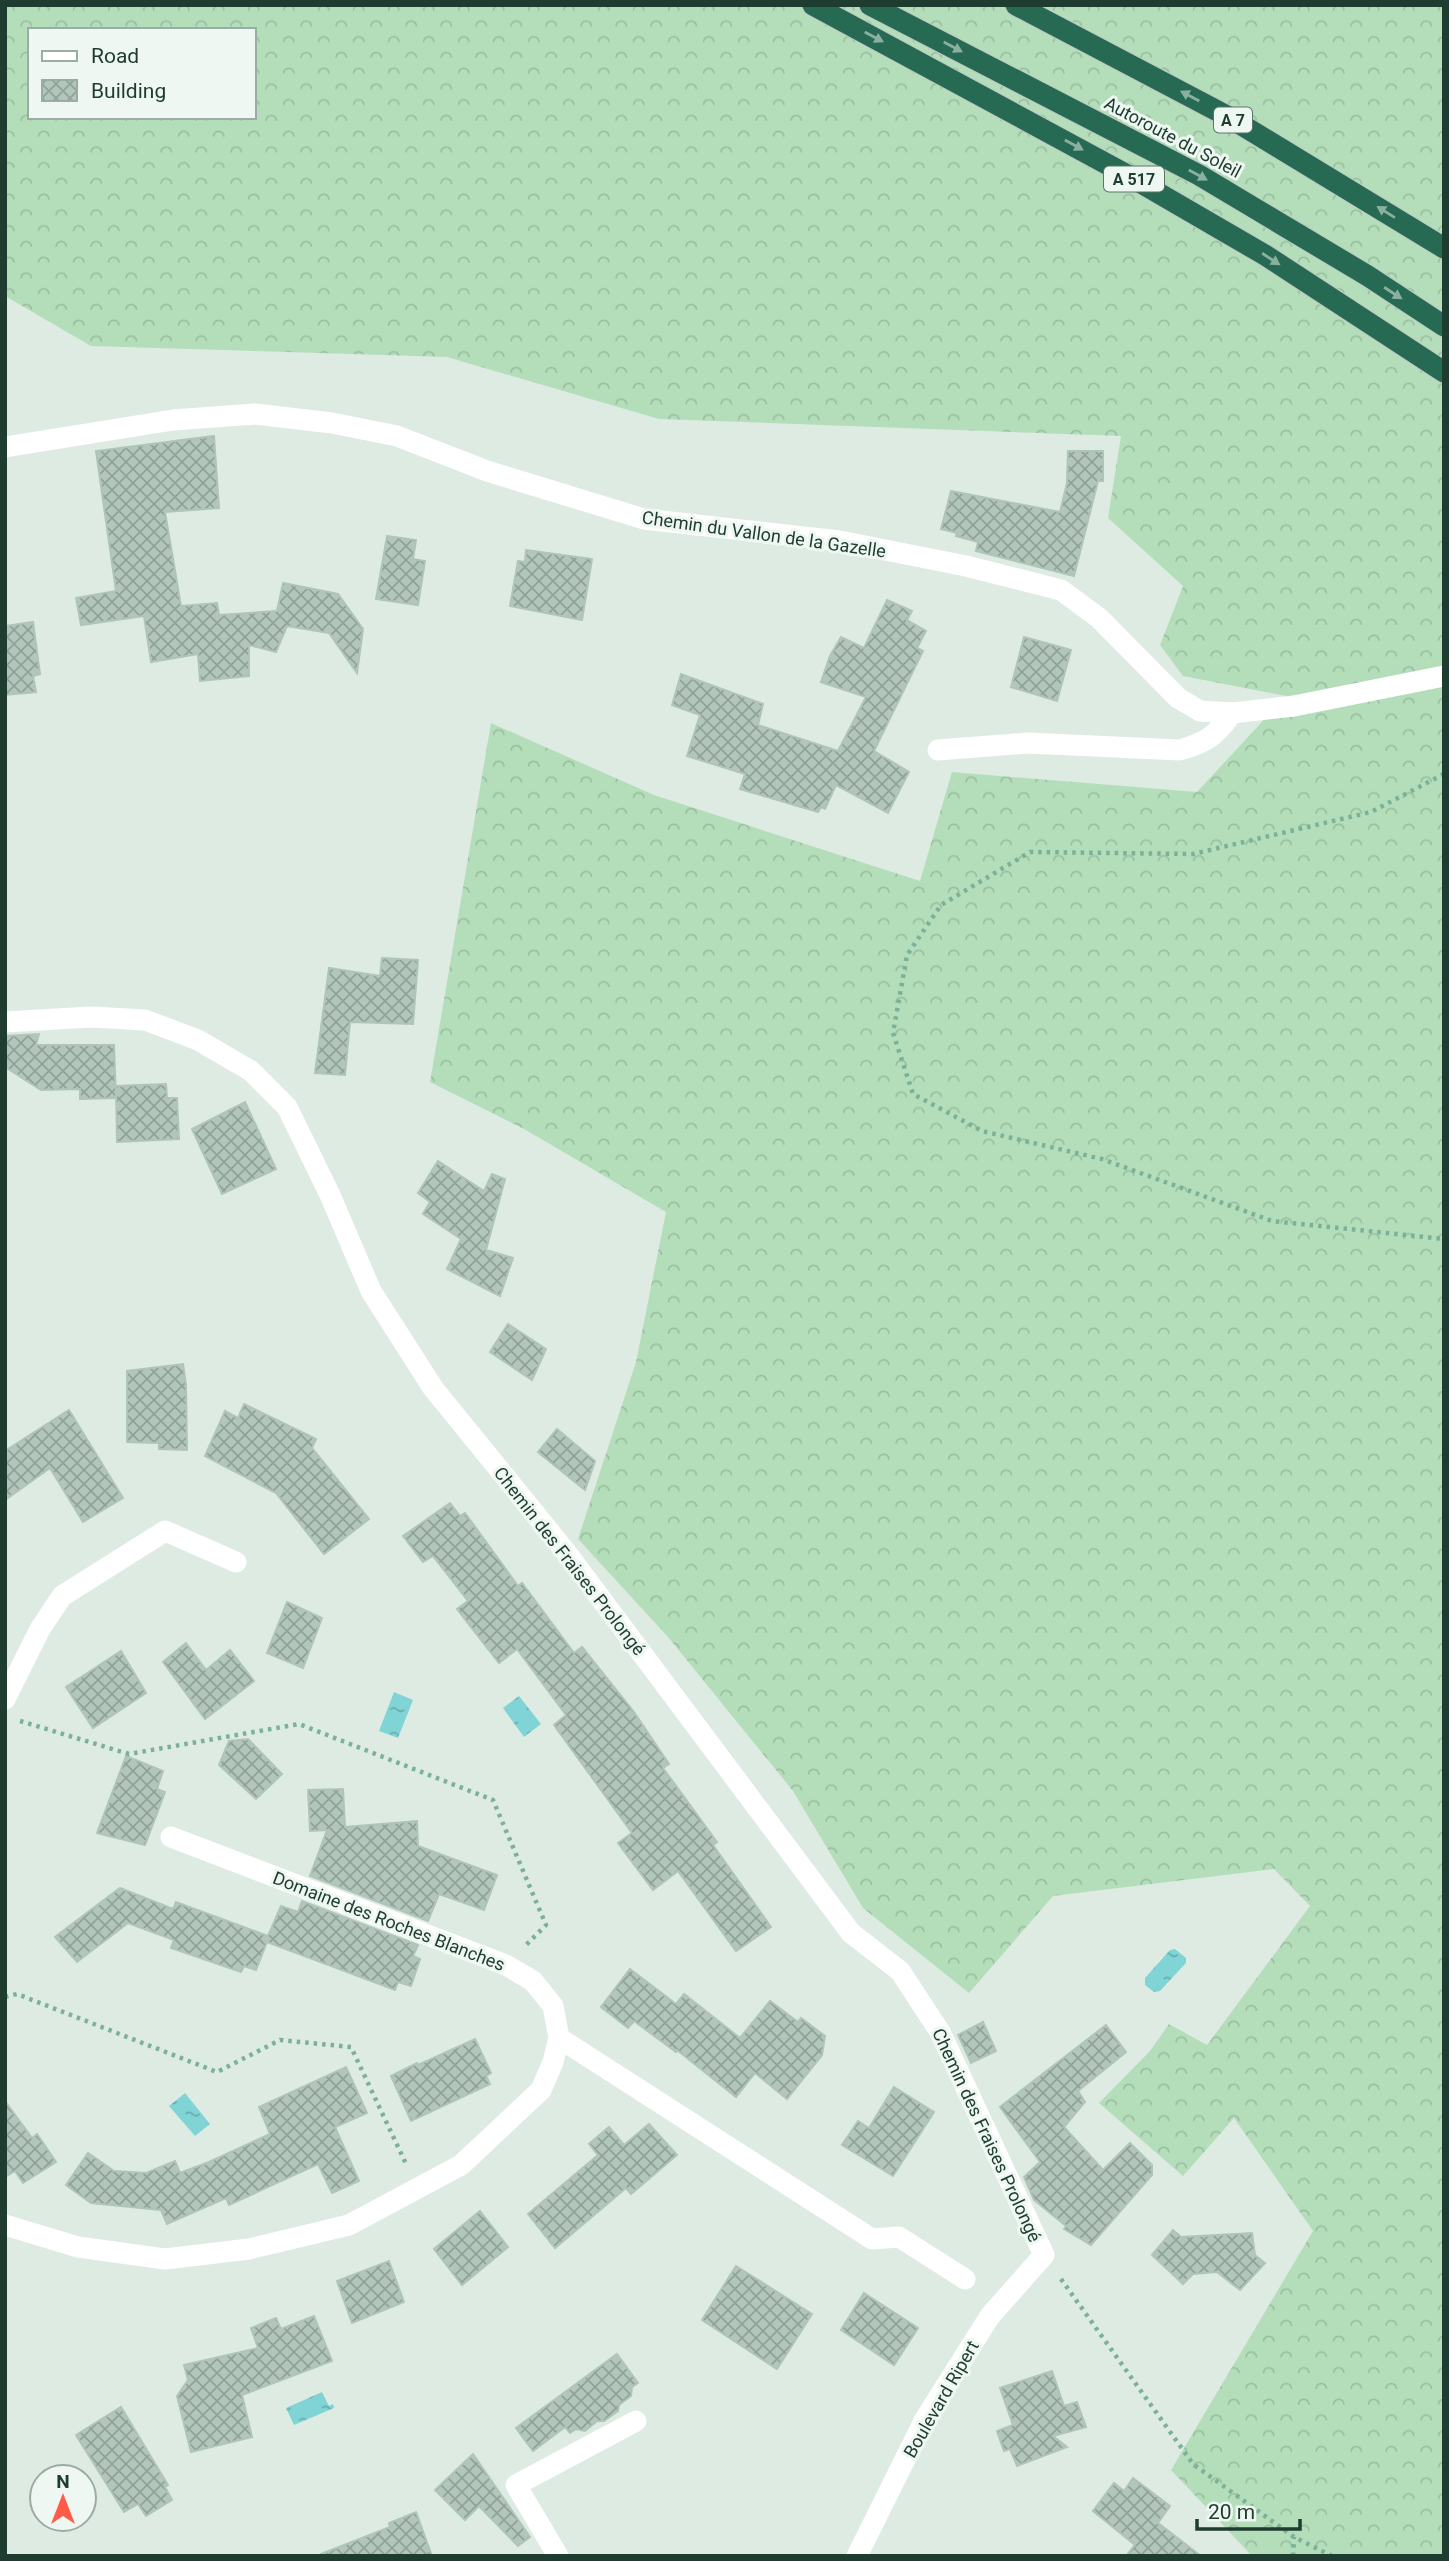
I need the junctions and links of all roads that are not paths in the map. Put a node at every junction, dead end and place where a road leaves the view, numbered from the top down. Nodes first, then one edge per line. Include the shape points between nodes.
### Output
1 (813, 5) edge
2 (870, 5) edge
3 (1016, 5) edge
4 (1444, 248) edge
5 (1444, 326) edge
6 (1444, 372) edge
7 (5, 447) edge
8 (1444, 676) edge
9 (1232, 713) junction
10 (938, 750) dead end
11 (5, 1022) edge
12 (236, 1562) dead end
13 (5, 1699) edge
14 (171, 1837) dead end
15 (559, 2038) junction
16 (5, 2225) edge
17 (1044, 2255) joint
18 (965, 2279) dead end
19 (636, 2421) dead end
20 (558, 2556) edge
21 (857, 2556) edge

1 -> 6 highway, A 517 via 1152,189 1265,255
2 -> 5 highway, Autoroute du Soleil via 1199,175
4 -> 3 highway, A 7 via 1227,116
7 - 9 street, Chemin du Vallon de la Gazelle via 173,420 255,414 397,436 487,471 644,519 840,541 1060,590 1099,618 1178,698 1200,711
8 - 9 street, Chemin du Vallon de la Gazelle via 1294,706
9 - 10 street via 1219,732 1180,750 1028,743
11 - 17 street, Chemin des Fraises Prolongé via 91,1017 145,1020 198,1040 251,1072 287,1107 371,1291 433,1388 566,1552 851,1933 900,1972 933,2022
12 - 13 street via 165,1531 62,1596
14 - 15 street, Domaine des Roches Blanches via 506,1965 533,1981 553,2006
15 - 16 street, Domaine des Roches Blanches via 541,2090 461,2165 349,2225 248,2249 165,2259 78,2247
15 - 18 street via 872,2239 899,2237
17 - 21 street, Boulevard Ripert via 990,2316 925,2419
19 - 20 street via 516,2485

